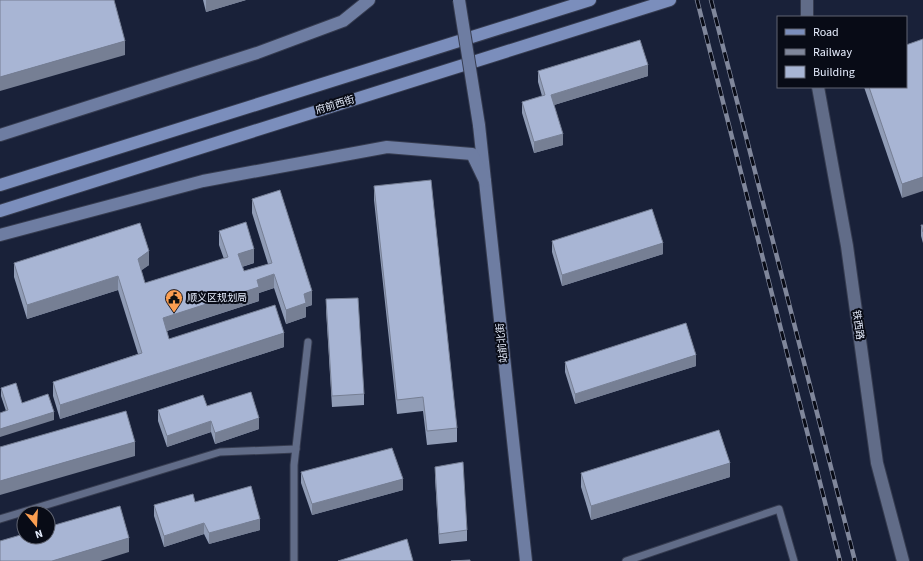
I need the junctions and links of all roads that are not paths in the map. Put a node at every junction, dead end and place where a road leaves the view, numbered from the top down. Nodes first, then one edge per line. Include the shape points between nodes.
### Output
1 (369, 0) edge
2 (459, 0) edge
3 (590, 0) edge
4 (670, 0) edge
5 (806, 0) edge
6 (807, 16) edge
7 (818, 88) edge
8 (0, 135) edge
9 (485, 181) junction
10 (0, 185) edge
11 (0, 211) edge
12 (0, 235) edge
13 (308, 342) dead end
14 (296, 449) junction
15 (0, 519) edge
16 (294, 561) edge
17 (526, 561) edge
18 (626, 561) edge
19 (794, 561) edge
20 (903, 561) edge

1 - 8 main road via 343,20 257,53
2 - 9 main road, 站前北街, bridge via 479,125
3 - 10 main road
4 - 11 main road, 府前西街
5 - 6 street
7 - 20 street, 铁西路 via 847,246 877,463
9 - 12 main road via 472,154 387,148 203,181
9 - 17 main road, 站前北街
13 - 14 lane
14 - 15 lane via 220,452
14 - 16 lane
18 - 19 lane via 779,509

